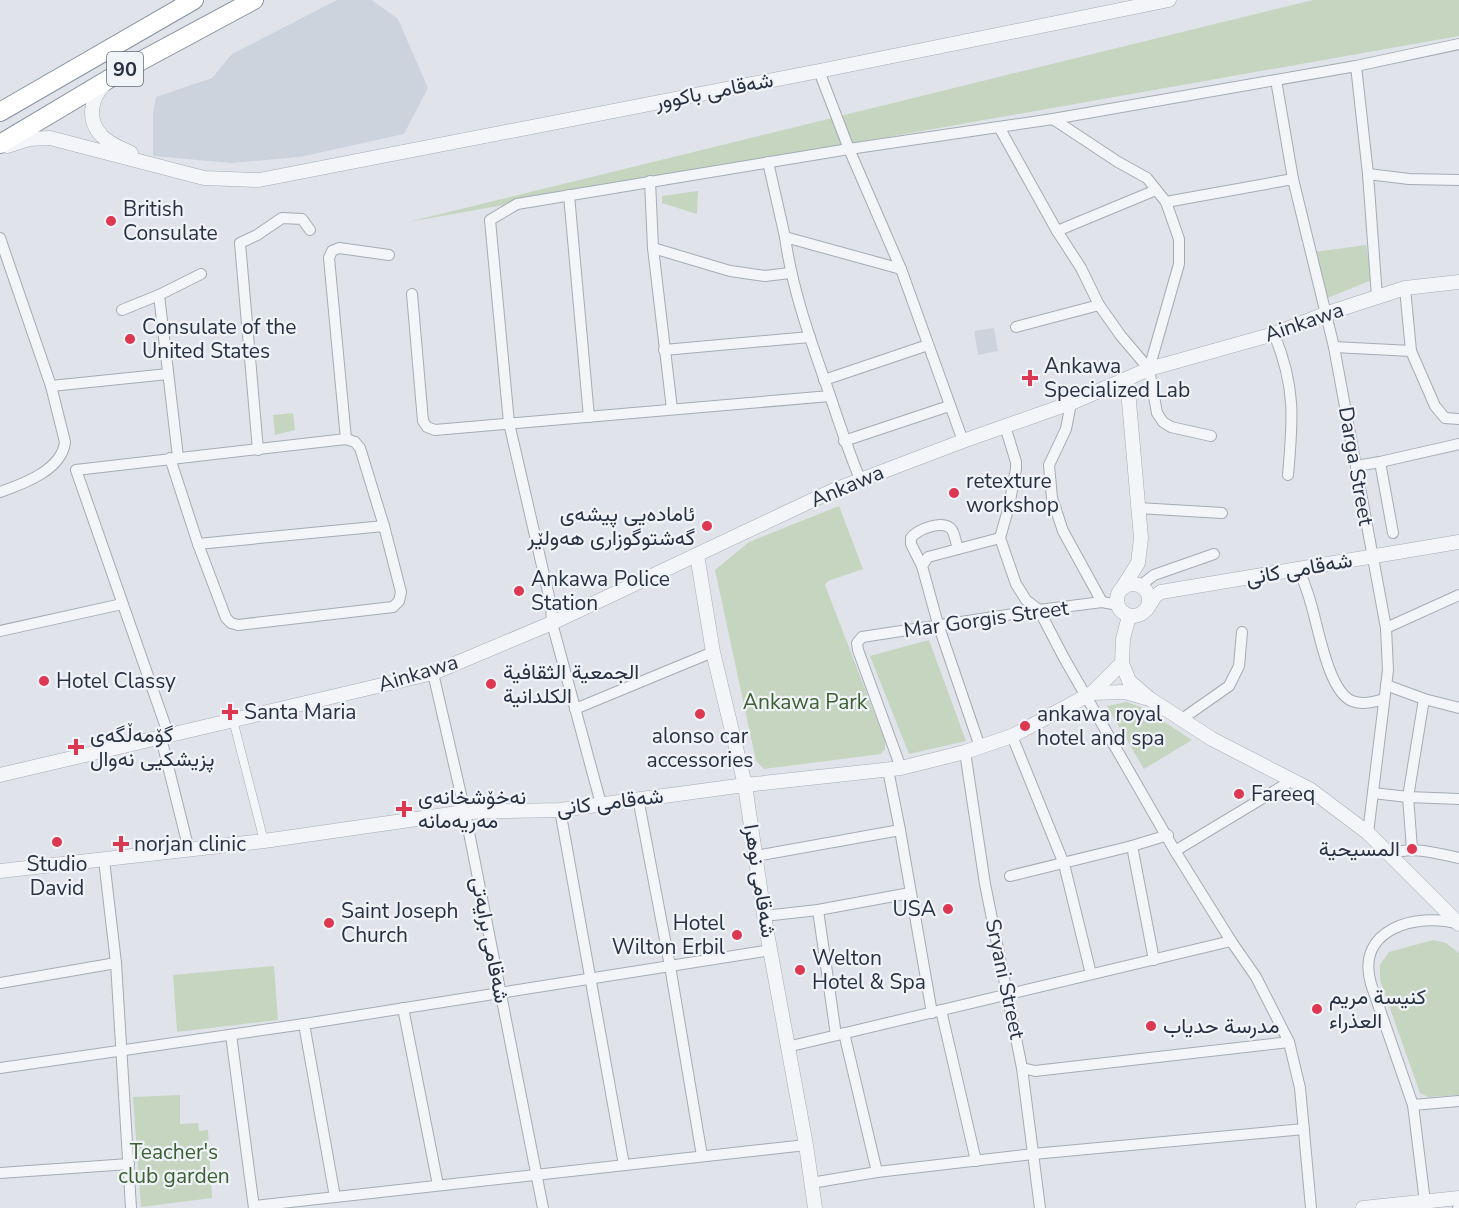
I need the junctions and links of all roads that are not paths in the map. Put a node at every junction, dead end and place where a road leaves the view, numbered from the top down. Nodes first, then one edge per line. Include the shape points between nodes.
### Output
1 (194, 0) edge
2 (254, 0) edge
3 (1169, 0) edge
4 (1459, 44) edge
5 (1356, 66) junction
6 (124, 70) junction
7 (819, 71) junction
8 (1276, 80) junction
9 (0, 112) edge
10 (1053, 119) junction
11 (999, 127) junction
12 (0, 144) edge
13 (849, 148) junction
14 (0, 149) edge
15 (768, 162) junction
16 (157, 166) junction
17 (1368, 174) junction
18 (1293, 179) junction
19 (1459, 180) edge
20 (650, 181) junction
21 (1156, 189) junction
22 (569, 195) junction
23 (1166, 202) junction
24 (310, 230) dead end
25 (1057, 231) junction
26 (0, 237) edge
27 (785, 237) junction
28 (653, 248) junction
29 (2, 253) edge
30 (388, 255) dead end
31 (901, 269) junction
32 (790, 273) junction
33 (201, 274) dead end
34 (1459, 282) edge
35 (1405, 288) junction
36 (411, 294) dead end
37 (159, 295) junction
38 (1377, 297) junction
39 (1100, 305) junction
40 (122, 310) dead end
41 (1325, 314) junction
42 (1016, 327) dead end
43 (1274, 334) junction
44 (810, 337) junction
45 (928, 345) junction
46 (1334, 347) junction
47 (664, 350) junction
48 (1411, 351) junction
49 (1149, 369) junction
50 (168, 374) junction
51 (824, 380) junction
52 (1127, 380) junction
53 (51, 386) junction
54 (830, 396) junction
55 (1071, 403) junction
56 (950, 406) junction
57 (672, 409) junction
58 (589, 417) junction
59 (1459, 419) edge
60 (509, 423) junction
61 (1005, 426) junction
62 (1211, 436) dead end
63 (346, 439) junction
64 (844, 441) junction
65 (963, 441) junction
66 (1459, 444) edge
67 (258, 450) junction
68 (174, 457) junction
69 (1380, 462) junction
70 (1356, 466) junction
71 (1288, 475) dead end
72 (860, 479) junction
73 (0, 492) edge
74 (1138, 508) junction
75 (1222, 513) dead end
76 (384, 526) junction
77 (1393, 533) dead end
78 (1000, 538) junction
79 (1459, 542) edge
80 (198, 544) junction
81 (958, 549) junction
82 (697, 555) junction
83 (1215, 555) dead end
84 (1372, 556) junction
85 (922, 566) junction
86 (1299, 569) junction
87 (1141, 585) junction
88 (1123, 587) junction
89 (1459, 594) edge
90 (1102, 603) junction
91 (122, 604) junction
92 (1118, 605) junction
93 (1147, 609) junction
94 (1039, 610) junction
95 (1129, 616) junction
96 (552, 623) junction
97 (938, 624) junction
98 (1386, 628) junction
99 (0, 631) edge
100 (1242, 632) dead end
101 (713, 652) junction
102 (1122, 663) junction
103 (433, 673) junction
104 (1386, 685) junction
105 (1089, 695) junction
106 (1150, 699) junction
107 (1384, 699) junction
108 (1424, 699) junction
109 (1459, 708) edge
110 (575, 709) junction
111 (1182, 719) junction
112 (233, 720) junction
113 (1012, 736) junction
114 (165, 737) junction
115 (980, 747) junction
116 (965, 752) junction
117 (895, 769) junction
118 (0, 775) edge
119 (1292, 781) junction
120 (745, 785) junction
121 (1373, 794) junction
122 (1408, 797) junction
123 (638, 798) junction
124 (1459, 799) edge
125 (601, 804) junction
126 (560, 810) junction
127 (465, 813) junction
128 (900, 830) junction
129 (1368, 833) junction
130 (1168, 835) junction
131 (264, 841) junction
132 (1132, 846) junction
133 (1412, 849) junction
134 (189, 850) junction
135 (1175, 851) junction
136 (1389, 855) junction
137 (756, 856) junction
138 (1459, 858) edge
139 (104, 860) junction
140 (1064, 864) junction
141 (0, 871) edge
142 (1010, 876) dead end
143 (910, 893) junction
144 (818, 910) junction
145 (764, 916) junction
146 (1459, 924) edge
147 (1231, 941) junction
148 (771, 950) junction
149 (1154, 960) junction
150 (116, 963) junction
151 (670, 966) junction
152 (1091, 974) junction
153 (590, 978) junction
154 (0, 983) edge
155 (501, 992) junction
156 (1008, 994) junction
157 (403, 1008) junction
158 (936, 1012) junction
159 (304, 1024) junction
160 (840, 1034) junction
161 (231, 1035) junction
162 (1289, 1042) junction
163 (787, 1047) junction
164 (122, 1050) junction
165 (0, 1068) edge
166 (1022, 1068) junction
167 (1459, 1101) edge
168 (1413, 1105) junction
169 (1304, 1129) junction
170 (806, 1145) junction
171 (1033, 1154) junction
172 (702, 1156) junction
173 (976, 1161) junction
174 (129, 1164) junction
175 (624, 1165) junction
176 (877, 1172) junction
177 (0, 1173) edge
178 (537, 1174) junction
179 (812, 1183) junction
180 (438, 1185) junction
181 (335, 1197) junction
182 (1459, 1198) edge
183 (1425, 1202) junction
184 (254, 1207) edge
185 (131, 1208) edge
186 (543, 1208) edge
187 (815, 1208) edge
188 (1040, 1208) edge
189 (1311, 1208) edge
190 (1363, 1208) edge

1 - 9 highway, 90
2 - 6 highway, 90
3 - 7 street, شەقامی باکوور
4 - 5 street
5 - 8 street
5 - 17 street
6 - 12 highway, 90
6 - 16 street via 103,85 96,96 94,125 108,141
7 - 13 street
7 - 16 street, شەقامی باکوور via 259,180 204,178
8 - 10 street
8 - 18 street, Darga Street
10 - 11 street
10 - 21 street via 1147,178
11 - 13 street
11 - 25 street
13 - 15 street
13 - 31 street
14 - 16 street via 29,139 50,138
15 - 20 street
15 - 27 street
17 - 19 street
17 - 38 street
18 - 23 street
18 - 41 street, Darga Street
20 - 22 street
20 - 28 street
21 - 23 street
21 - 25 street
22 - 58 street
22 - 60 street via 517,204 490,220
23 - 49 street via 1179,239 1179,264
24 - 67 street via 302,219 282,218 240,243
25 - 39 street
26 - 29 street
27 - 31 street
27 - 32 street
28 - 32 street via 730,271 765,276
28 - 47 street
29 - 53 street
30 - 63 street via 339,248 329,258
31 - 45 street
32 - 44 street
33 - 37 street
34 - 35 street, Ainkawa
35 - 38 street, Ainkawa
35 - 48 street
36 - 60 street via 423,421 427,427 435,430
37 - 40 street
37 - 50 street
38 - 41 street, Ainkawa
39 - 42 street
39 - 49 street
41 - 43 street, Ainkawa
41 - 46 street, Darga Street
43 - 49 street, Ainkawa
43 - 71 street via 1286,361 1293,409
44 - 47 street
44 - 51 street
45 - 51 street
45 - 56 street
46 - 48 street
46 - 70 street, Darga Street
47 - 57 street
48 - 59 street via 1435,406 1444,418
49 - 52 street, Ankawa
49 - 62 street via 1163,422
50 - 53 street
50 - 68 street
51 - 54 street
52 - 55 street, Ankawa
52 - 74 street
53 - 73 street via 64,451 53,464 23,484
54 - 57 street
54 - 64 street
55 - 61 street, Ankawa
55 - 90 street via 1066,429 1050,465 1052,498 1063,531
56 - 64 street
56 - 65 street
57 - 58 street
58 - 60 street
60 - 96 street
61 - 65 street, Ankawa
61 - 78 street via 1016,469
63 - 67 street
63 - 76 street via 360,448
64 - 72 street
65 - 72 street, Ankawa
66 - 69 street
67 - 68 street
68 - 80 street
68 - 91 street via 76,470
69 - 70 street
69 - 77 street
70 - 84 street, Darga Street
72 - 82 street, Ankawa
74 - 75 street
74 - 88 street via 1138,563
76 - 80 street
76 - 80 street via 401,592 393,607 238,625 226,618
78 - 81 street
78 - 94 street via 1016,584 1026,600
79 - 84 street, شەقامی کانی
81 - 85 street via 928,557
81 - 85 street via 947,526 920,530 911,537 911,544
82 - 96 street, Ankawa
82 - 101 street, شەقامی نوهرا
83 - 87 street via 1154,574
84 - 86 street, شەقامی کانی
84 - 98 street, Darga Street
85 - 97 street
86 - 93 street, شەقامی کانی via 1161,592
86 - 107 street via 1327,664 1339,686 1351,701 1370,703
87 - 88 street
87 - 93 street via 1149,594
88 - 92 street
89 - 98 street
90 - 92 street, Mar Gorgis Street
90 - 94 street, Mar Gorgis Street
91 - 99 street
91 - 114 street
92 - 95 street
93 - 95 street via 1139,616
94 - 97 street, Mar Gorgis Street
94 - 105 street
95 - 102 street
96 - 103 street, Ainkawa
96 - 110 street
97 - 115 street
97 - 117 street, Mar Gorgis Street via 862,637 857,643
98 - 104 street, Darga Street
100 - 111 street via 1239,666 1229,686
101 - 110 street
101 - 120 street, شەقامی نوهرا
102 - 105 street, شەقامی کانی
102 - 106 street via 1129,681
103 - 112 street, Ainkawa
103 - 127 street, شەقامی برایەتی
104 - 107 street, Darga Street
104 - 108 street
105 - 106 street via 1125,692
105 - 113 street, شەقامی کانی
105 - 130 street
106 - 111 street
107 - 121 street, Darga Street
108 - 109 street
108 - 122 street
110 - 125 street
111 - 119 street
112 - 114 street, Ainkawa
112 - 131 street
113 - 115 street, شەقامی کانی
113 - 140 street
114 - 118 street, Ainkawa
114 - 134 street
115 - 116 street, شەقامی کانی
116 - 117 street, شەقامی کانی
116 - 156 street, Sryani Street via 985,884
117 - 120 street, شەقامی کانی
117 - 128 street
119 - 129 street via 1311,790
119 - 135 street
120 - 123 street, شەقامی کانی
120 - 137 street, شەقامی نوهرا
121 - 122 street
121 - 129 street, Darga Street
122 - 124 street
122 - 133 street
123 - 125 street, شەقامی کانی
123 - 151 street
125 - 126 street, شەقامی کانی
126 - 127 street, شەقامی کانی
126 - 153 street
127 - 131 street, شەقامی کانی
127 - 155 street, شەقامی برایەتی
128 - 137 street
128 - 143 street
129 - 136 street
130 - 132 street
130 - 135 street
131 - 134 street, شەقامی کانی
132 - 140 street
132 - 149 street
133 - 136 street
133 - 138 street
134 - 139 street, شەقامی کانی
135 - 147 street
136 - 146 street
137 - 145 street, شەقامی نوهرا
139 - 141 street, شەقامی کانی
139 - 150 street
140 - 142 street
140 - 152 street
143 - 144 street
143 - 158 street
144 - 145 street
144 - 160 street
145 - 148 street, شەقامی نوهرا
146 - 168 street via 1429,920 1402,925 1380,938 1368,960 1371,984
147 - 149 street
147 - 162 street via 1256,978
148 - 151 street
148 - 163 street, شەقامی نوهرا
149 - 152 street
150 - 154 street
150 - 164 street
151 - 153 street
151 - 172 street
152 - 156 street
153 - 155 street
153 - 175 street
155 - 157 street
155 - 178 street, شەقامی برایەتی
156 - 158 street
156 - 166 street, Sryani Street
157 - 159 street
157 - 180 street
158 - 160 street
158 - 173 street
159 - 161 street
159 - 181 street
160 - 163 street
160 - 176 street
161 - 164 street
161 - 184 street
162 - 166 street via 1035,1071
162 - 169 street via 1300,1088
163 - 170 street, شەقامی نوهرا
164 - 165 street
164 - 174 street
166 - 171 street, Sryani Street
167 - 168 street
168 - 183 street
169 - 171 street
169 - 189 street
170 - 172 street
170 - 179 street, شەقامی نوهرا
171 - 173 street
171 - 188 street, Sryani Street
172 - 175 street
173 - 176 street
174 - 177 street
174 - 185 street
175 - 178 street
176 - 179 street
178 - 180 street
178 - 186 street, شەقامی برایەتی
179 - 187 street, شەقامی نوهرا
180 - 181 street
181 - 184 street
182 - 183 street
183 - 190 street

